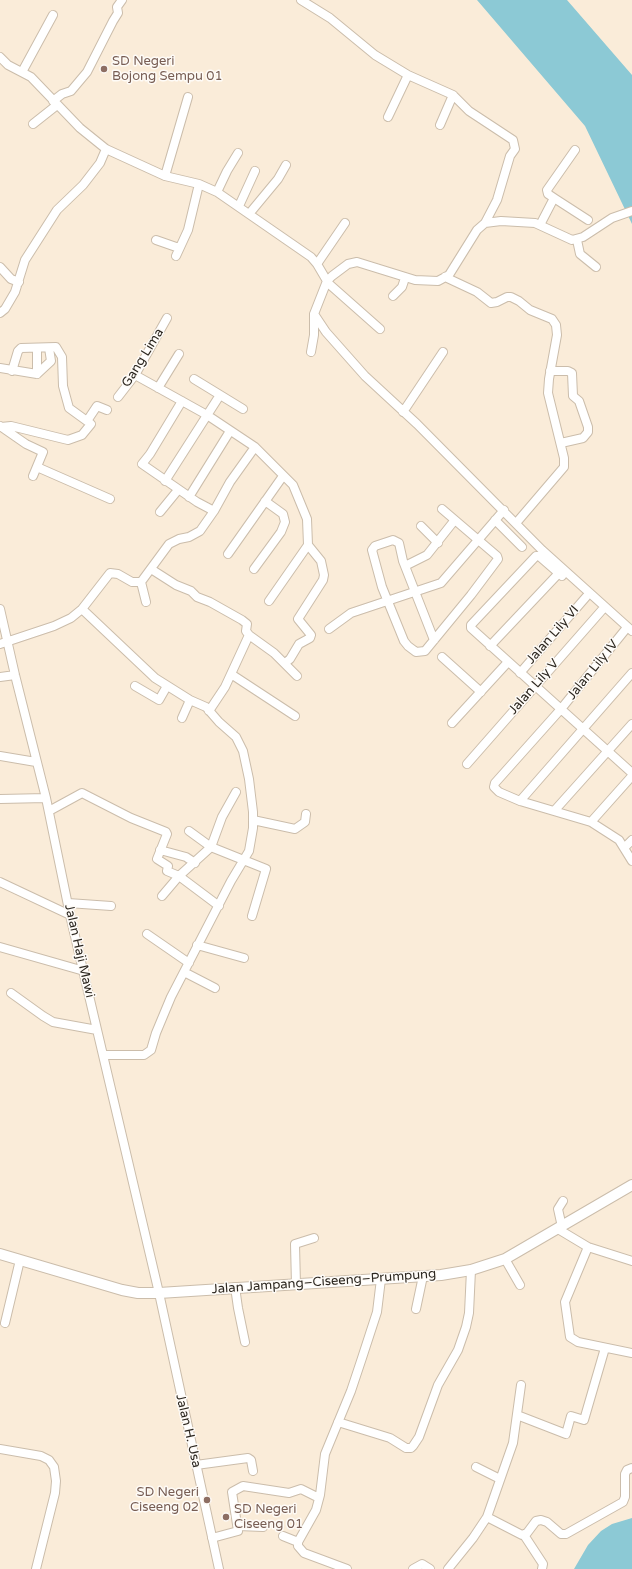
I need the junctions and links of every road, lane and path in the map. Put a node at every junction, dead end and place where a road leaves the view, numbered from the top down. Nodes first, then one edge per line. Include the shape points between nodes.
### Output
1 (122, 0) edge
2 (301, 0) edge
3 (53, 15) dead end
4 (0, 57) edge
5 (22, 72) junction
6 (408, 75) junction
7 (453, 95) junction
8 (188, 96) dead end
9 (55, 103) junction
10 (388, 117) dead end
11 (33, 124) dead end
12 (440, 125) dead end
13 (106, 150) junction
14 (575, 150) dead end
15 (238, 153) dead end
16 (286, 165) dead end
17 (255, 170) dead end
18 (165, 176) junction
19 (199, 184) junction
20 (217, 192) junction
21 (554, 198) junction
22 (239, 206) junction
23 (632, 211) edge
24 (249, 214) junction
25 (588, 220) dead end
26 (345, 223) dead end
27 (485, 223) junction
28 (540, 224) junction
29 (156, 240) dead end
30 (577, 240) junction
31 (180, 248) junction
32 (176, 256) dead end
33 (318, 264) junction
34 (596, 267) dead end
35 (0, 268) edge
36 (445, 277) junction
37 (406, 278) junction
38 (327, 281) junction
39 (19, 282) junction
40 (393, 296) dead end
41 (0, 313) edge
42 (314, 314) junction
43 (167, 318) dead end
44 (380, 329) dead end
45 (37, 348) junction
46 (49, 348) junction
47 (310, 352) dead end
48 (443, 352) dead end
49 (179, 354) dead end
50 (0, 368) edge
51 (12, 371) junction
52 (550, 371) junction
53 (36, 374) junction
54 (134, 375) junction
55 (194, 379) dead end
56 (158, 388) junction
57 (220, 395) junction
58 (118, 397) dead end
59 (182, 401) junction
60 (243, 409) dead end
61 (107, 410) dead end
62 (403, 412) junction
63 (207, 415) junction
64 (88, 421) junction
65 (0, 427) edge
66 (230, 431) junction
67 (561, 443) junction
68 (255, 447) junction
69 (37, 467) junction
70 (33, 476) dead end
71 (283, 476) junction
72 (165, 481) junction
73 (178, 490) junction
74 (189, 497) junction
75 (110, 499) dead end
76 (265, 501) junction
77 (442, 509) dead end
78 (504, 510) junction
79 (214, 511) junction
80 (160, 512) dead end
81 (495, 520) junction
82 (454, 521) junction
83 (517, 522) junction
84 (421, 526) dead end
85 (477, 540) junction
86 (438, 543) junction
87 (308, 544) junction
88 (522, 547) dead end
89 (228, 554) dead end
90 (405, 566) junction
91 (151, 569) junction
92 (254, 569) dead end
93 (559, 573) junction
94 (141, 582) junction
95 (414, 592) junction
96 (586, 597) junction
97 (388, 601) junction
98 (146, 602) dead end
99 (268, 602) dead end
100 (0, 609) edge
101 (82, 609) junction
102 (602, 610) junction
103 (329, 629) dead end
104 (629, 630) edge
105 (249, 636) junction
106 (632, 636) edge
107 (434, 640) junction
108 (4, 643) edge
109 (490, 646) junction
110 (442, 657) dead end
111 (508, 662) junction
112 (285, 663) junction
113 (520, 673) junction
114 (632, 673) edge
115 (231, 674) junction
116 (15, 675) junction
117 (297, 676) dead end
118 (0, 677) edge
119 (135, 686) dead end
120 (167, 686) junction
121 (535, 686) junction
122 (481, 692) junction
123 (190, 700) junction
124 (561, 709) junction
125 (209, 711) junction
126 (295, 716) dead end
127 (182, 718) dead end
128 (452, 723) dead end
129 (632, 724) edge
130 (583, 730) junction
131 (608, 751) junction
132 (0, 756) edge
133 (36, 762) junction
134 (467, 764) dead end
135 (632, 774) edge
136 (236, 792) dead end
137 (46, 798) junction
138 (0, 799) edge
139 (520, 801) junction
140 (555, 810) junction
141 (49, 811) junction
142 (306, 814) dead end
143 (253, 820) junction
144 (591, 822) junction
145 (188, 831) dead end
146 (632, 840) edge
147 (210, 847) junction
148 (625, 847) junction
149 (160, 850) junction
150 (244, 861) junction
151 (632, 862) edge
152 (195, 863) junction
153 (179, 876) junction
154 (0, 882) edge
155 (162, 896) dead end
156 (68, 903) junction
157 (111, 906) dead end
158 (218, 906) junction
159 (70, 915) junction
160 (252, 916) dead end
161 (147, 934) dead end
162 (197, 945) junction
163 (3, 948) edge
164 (244, 958) dead end
165 (189, 963) junction
166 (84, 971) junction
167 (184, 972) junction
168 (215, 988) dead end
169 (11, 993) dead end
170 (97, 1030) junction
171 (103, 1055) junction
172 (632, 1185) edge
173 (564, 1200) dead end
174 (560, 1228) junction
175 (314, 1238) dead end
176 (588, 1247) junction
177 (0, 1254) edge
178 (506, 1259) junction
179 (20, 1260) junction
180 (632, 1262) edge
181 (471, 1270) junction
182 (423, 1276) junction
183 (381, 1279) junction
184 (296, 1284) junction
185 (520, 1285) dead end
186 (235, 1287) junction
187 (159, 1293) junction
188 (416, 1309) dead end
189 (4, 1323) dead end
190 (245, 1342) dead end
191 (605, 1348) junction
192 (632, 1353) edge
193 (521, 1385) dead end
194 (517, 1415) junction
195 (338, 1422) junction
196 (0, 1449) edge
197 (196, 1464) junction
198 (476, 1467) dead end
199 (632, 1468) edge
200 (253, 1471) dead end
201 (500, 1479) junction
202 (319, 1498) junction
203 (487, 1517) junction
204 (238, 1526) junction
205 (263, 1527) dead end
206 (524, 1534) junction
207 (283, 1536) dead end
208 (212, 1538) junction
209 (298, 1542) junction
210 (36, 1569) edge
211 (218, 1569) edge
212 (347, 1569) edge
213 (413, 1569) edge
214 (430, 1569) edge
215 (448, 1569) edge
216 (542, 1569) edge

1 - 9 street via 87,72 76,87 59,95
2 - 6 street via 330,18 375,55
3 - 5 street
4 - 5 street via 8,65
5 - 9 street via 31,77
6 - 7 street
6 - 10 street
7 - 12 street
7 - 27 street via 469,111 516,144 497,200
8 - 18 street
9 - 11 street
9 - 13 street
13 - 18 street
13 - 39 street via 100,163 83,185 57,210 25,260
14 - 21 street via 547,190
15 - 20 street
16 - 24 street via 278,179
17 - 22 street
18 - 19 street
19 - 20 street
19 - 31 street via 191,220
20 - 22 street
21 - 25 street
21 - 28 street
22 - 24 street
23 - 30 street via 612,218
24 - 33 street via 311,256
26 - 33 street
27 - 28 street via 501,221
27 - 36 street via 477,230 452,271
28 - 30 street via 564,238
29 - 31 street
30 - 34 street via 580,254
31 - 32 street
33 - 38 street
35 - 39 street via 11,279
36 - 37 street via 430,281
36 - 52 street via 477,292 488,302 494,303 511,297 530,310 552,319 557,330
37 - 38 street via 357,262 344,267
37 - 40 street via 402,287
38 - 42 street
38 - 44 street
39 - 41 street via 9,303
42 - 47 street via 314,335
42 - 62 street via 364,376
43 - 54 street, Gang Lima
45 - 46 street
45 - 51 street via 20,349
45 - 53 street
46 - 53 street via 51,360
46 - 64 street via 56,348 61,354 69,408
48 - 62 street
49 - 56 street
50 - 51 street
51 - 53 street
52 - 67 street via 549,399
52 - 67 street via 572,373 573,396 579,401 588,427 588,432 583,438
54 - 56 street
54 - 58 street, Gang Lima
55 - 57 street
56 - 59 street
57 - 60 street
57 - 63 street
59 - 63 street
59 - 72 street via 142,464
61 - 64 street via 97,406
62 - 78 street
63 - 66 street
63 - 72 street
64 - 65 street via 91,424 82,435 73,439 60,439 11,426
65 - 69 street via 43,452
66 - 68 street
66 - 74 street
67 - 83 street via 564,467
68 - 71 street
68 - 79 street via 230,482
69 - 70 street
69 - 75 street
71 - 76 street
71 - 87 street via 294,485 302,505 307,519
72 - 73 street
73 - 74 street
73 - 80 street
74 - 79 street
76 - 89 street
76 - 92 street via 283,514 285,522 281,532
77 - 82 street
78 - 81 street
78 - 83 street
79 - 91 street via 200,531 169,544
81 - 85 street
81 - 88 street
82 - 85 street
82 - 86 street
83 - 104 street via 562,569
84 - 86 street
85 - 95 street via 441,583
85 - 107 street via 497,556 497,562
86 - 90 street via 424,558
87 - 99 street
87 - 112 street via 321,561 323,580 298,619 310,638 300,644
90 - 95 street
90 - 97 street via 397,541 372,547
91 - 94 street
91 - 105 street via 242,620 247,624 246,631
93 - 96 street
93 - 109 street
93 - 109 street via 536,556 472,625 471,630
94 - 98 street
94 - 101 street via 132,582 118,574 110,573
95 - 97 street
95 - 107 street
96 - 102 street
96 - 113 street, Jalan Lily VI
97 - 103 street via 351,613
97 - 107 street via 408,646 421,653
100 - 108 street, Jalan Haji Mawi
101 - 108 street via 54,626
101 - 120 street via 144,668
102 - 104 street
102 - 121 street, Jalan Lily V
104 - 106 street
104 - 124 street, Jalan Lily IV
105 - 112 street
105 - 115 street
108 - 116 street, Jalan Haji Mawi
109 - 111 street
110 - 122 street
111 - 113 street
111 - 122 street
112 - 117 street
113 - 121 street
114 - 130 street
115 - 125 street
115 - 126 street
116 - 118 street
116 - 133 street, Jalan Haji Mawi
119 - 120 street via 159,700
120 - 123 street
121 - 124 street
121 - 134 street, Jalan Lily V
122 - 128 street
123 - 125 street
123 - 127 street
124 - 130 street
124 - 139 street, Jalan Lily IV via 494,784 496,791
125 - 143 street via 242,745
129 - 131 street
130 - 131 street
130 - 139 street
131 - 135 street
131 - 140 street
132 - 133 street
133 - 137 street, Jalan Haji Mawi
135 - 144 street
136 - 147 street
137 - 138 street
137 - 141 street, Jalan Haji Mawi
139 - 140 street
140 - 144 street
141 - 149 street via 82,794 86,795 166,832
141 - 156 street, Jalan Haji Mawi
142 - 143 street via 305,822 295,829
143 - 150 street via 250,846
144 - 148 street via 615,837
145 - 147 street
146 - 148 street
147 - 150 street
147 - 152 street
148 - 151 street
149 - 152 street via 186,857
149 - 153 street via 157,859 168,866 167,871
150 - 158 street
150 - 160 street via 266,870
152 - 153 street
153 - 155 street
153 - 158 street
154 - 159 street
156 - 157 street
156 - 159 street, Jalan Haji Mawi
158 - 162 street
159 - 166 street, Jalan Haji Mawi
161 - 165 street
162 - 164 street
162 - 165 street
163 - 166 street
165 - 167 street
166 - 170 street, Jalan Haji Mawi
167 - 168 street
167 - 171 street via 148,1054
169 - 170 street via 53,1022
170 - 171 street, Jalan Haji Mawi
171 - 187 street, Jalan Haji Mawi
172 - 174 main road, Jalan Jampang–Ciseeng–Prumpung
173 - 174 street via 558,1209
174 - 176 street
174 - 178 main road, Jalan Jampang–Ciseeng–Prumpung
175 - 184 street via 295,1244
176 - 180 street
176 - 191 street via 565,1302 569,1333 575,1341
177 - 179 main road, Jalan Jampang–Ciseeng–Prumpung
178 - 181 main road, Jalan Jampang–Ciseeng–Prumpung
178 - 185 street
179 - 187 main road, Jalan Jampang–Ciseeng–Prumpung via 122,1290
179 - 189 street
181 - 182 main road, Jalan Jampang–Ciseeng–Prumpung
181 - 195 street via 466,1327 458,1350 438,1386 419,1437 413,1446 406,1448 390,1438
182 - 183 main road, Jalan Jampang–Ciseeng–Prumpung
182 - 188 street
183 - 184 main road, Jalan Jampang–Ciseeng–Prumpung
183 - 195 street via 377,1312
184 - 186 main road, Jalan Jampang–Ciseeng–Prumpung
186 - 187 main road, Jalan Jampang–Ciseeng–Prumpung
186 - 190 street
187 - 197 street, Jalan H. Usa
191 - 192 street
191 - 194 street via 584,1420 571,1416 566,1434
193 - 194 street
194 - 201 street via 514,1443
195 - 202 street via 325,1454
196 - 210 street via 41,1456 49,1460 54,1467 55,1493
197 - 200 street via 248,1458 252,1460
197 - 208 street, Jalan H. Usa
198 - 201 street
199 - 206 street via 625,1474 625,1499 619,1504 566,1534 557,1532 541,1520
201 - 203 street
202 - 204 street via 301,1490 289,1493 243,1486 232,1492
202 - 209 street via 313,1518
203 - 206 street
203 - 215 street
204 - 205 street
204 - 208 street via 236,1532
206 - 216 street via 543,1564
207 - 209 street
208 - 211 street, Jalan H. Usa
209 - 212 street via 304,1553
213 - 214 street via 422,1564

